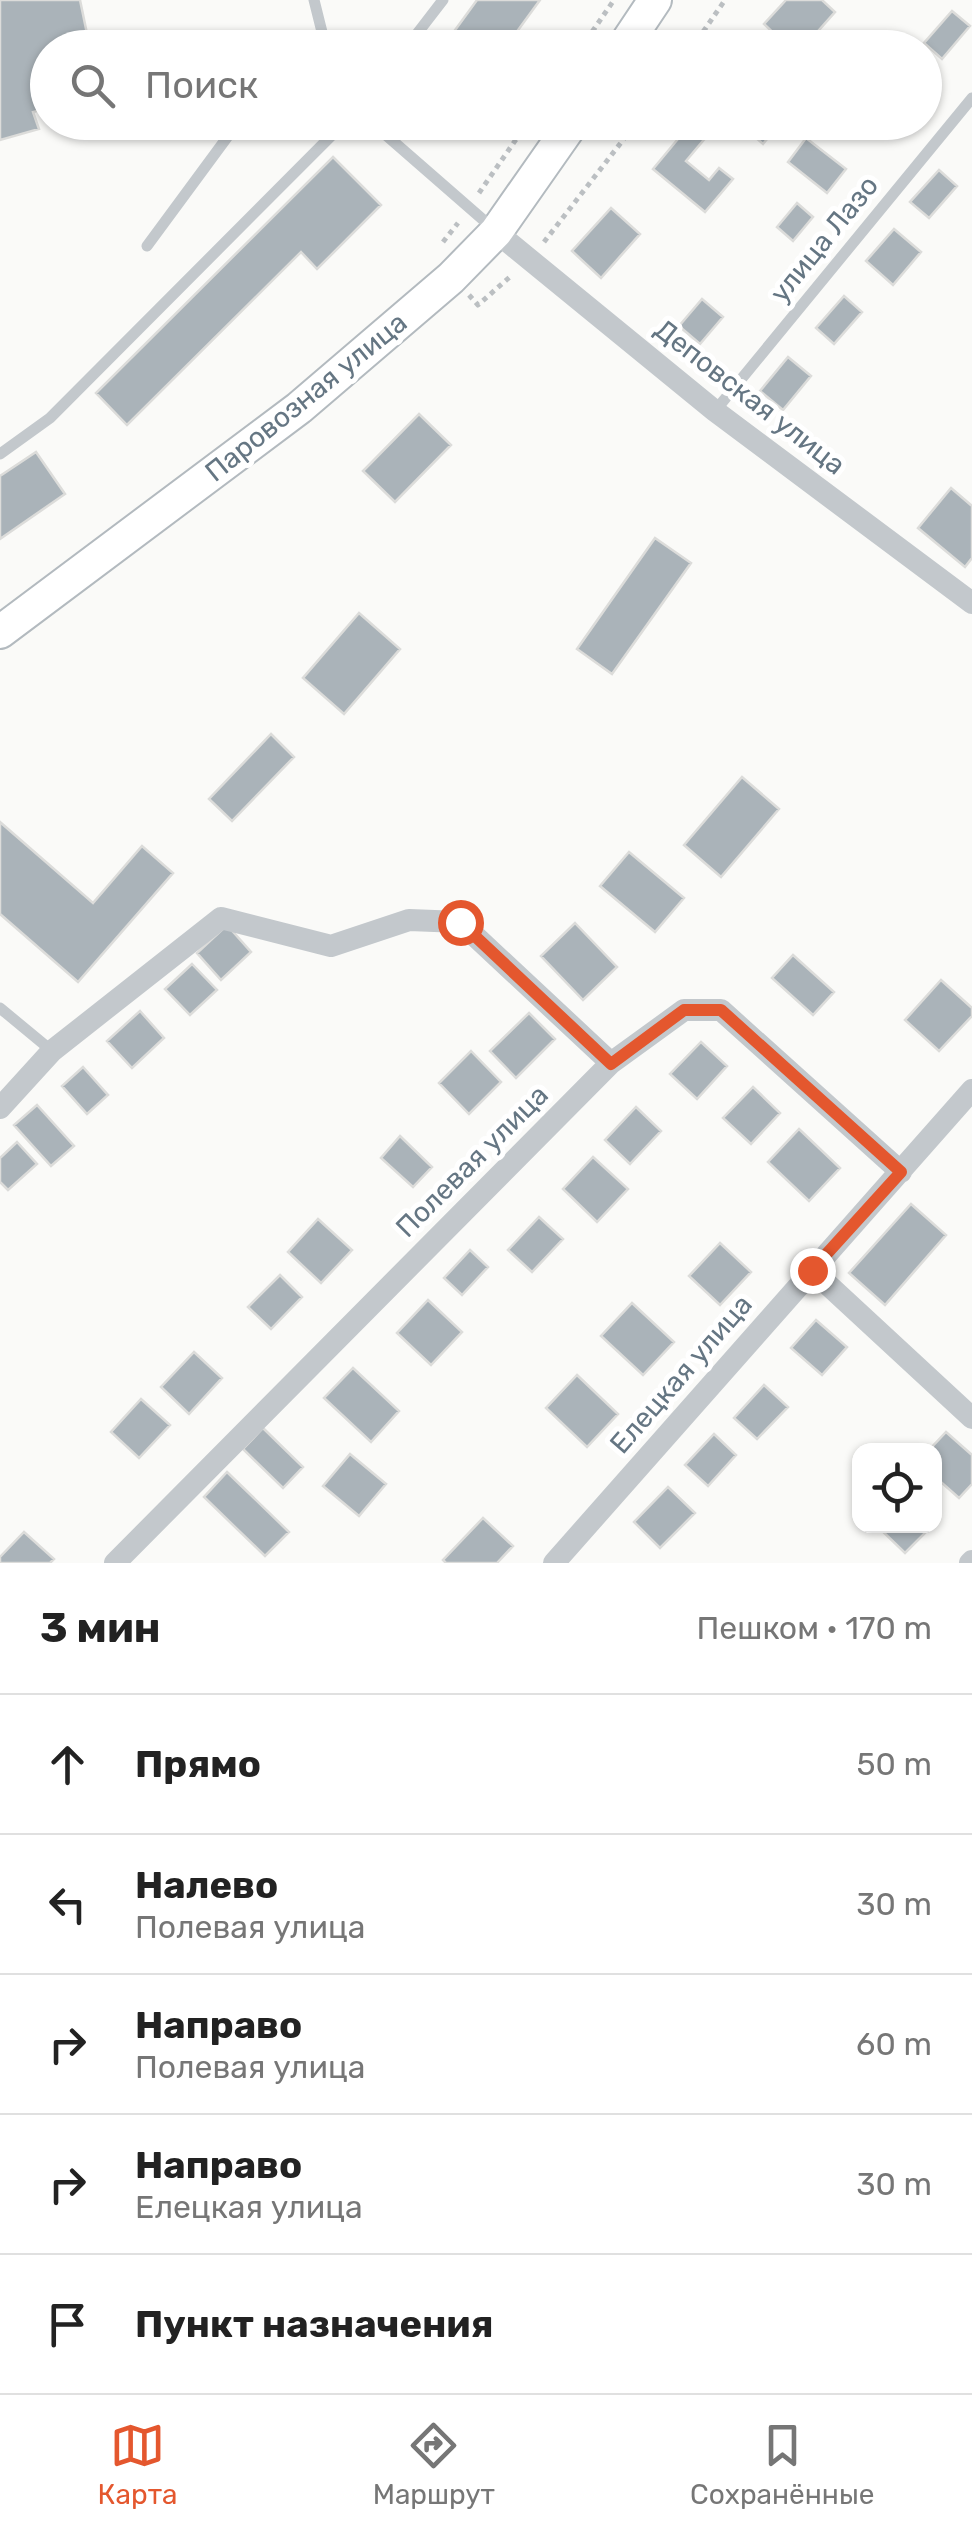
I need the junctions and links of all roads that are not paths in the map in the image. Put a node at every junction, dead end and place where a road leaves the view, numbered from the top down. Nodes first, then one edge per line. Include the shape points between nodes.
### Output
1 (314, 0) edge
2 (443, 0) edge
3 (655, 0) edge
4 (322, 30) edge
5 (420, 30) edge
6 (635, 30) edge
7 (972, 98) edge
8 (942, 135) edge
9 (225, 140) edge
10 (326, 140) edge
11 (392, 140) edge
12 (560, 140) edge
13 (938, 140) edge
14 (496, 232) junction
15 (147, 246) dead end
16 (715, 411) junction
17 (0, 454) edge
18 (972, 603) edge
19 (0, 632) edge
20 (0, 1008) edge
21 (52, 1051) junction
22 (611, 1064) junction
23 (972, 1090) edge
24 (0, 1108) edge
25 (901, 1172) junction
26 (812, 1270) junction
27 (972, 1418) edge
28 (115, 1563) edge
29 (554, 1563) edge

1 - 4 lane
2 - 5 lane
3 - 6 main road
7 - 8 lane, улица Лазо
9 - 15 lane
10 - 17 lane via 50,418
11 - 14 lane
12 - 14 main road, Паровозная улица
13 - 16 lane, улица Лазо
14 - 16 street, Деповская улица
14 - 19 main road, Паровозная улица via 299,408
16 - 18 street, Деповская улица
20 - 21 lane
21 - 22 street via 220,918 332,946 409,920 460,922
21 - 24 street
22 - 25 street, Полевая улица via 684,1010 721,1010
22 - 28 street, Полевая улица
23 - 25 street, Елецкая улица
25 - 26 street, Елецкая улица
26 - 27 street
26 - 29 street, Елецкая улица

